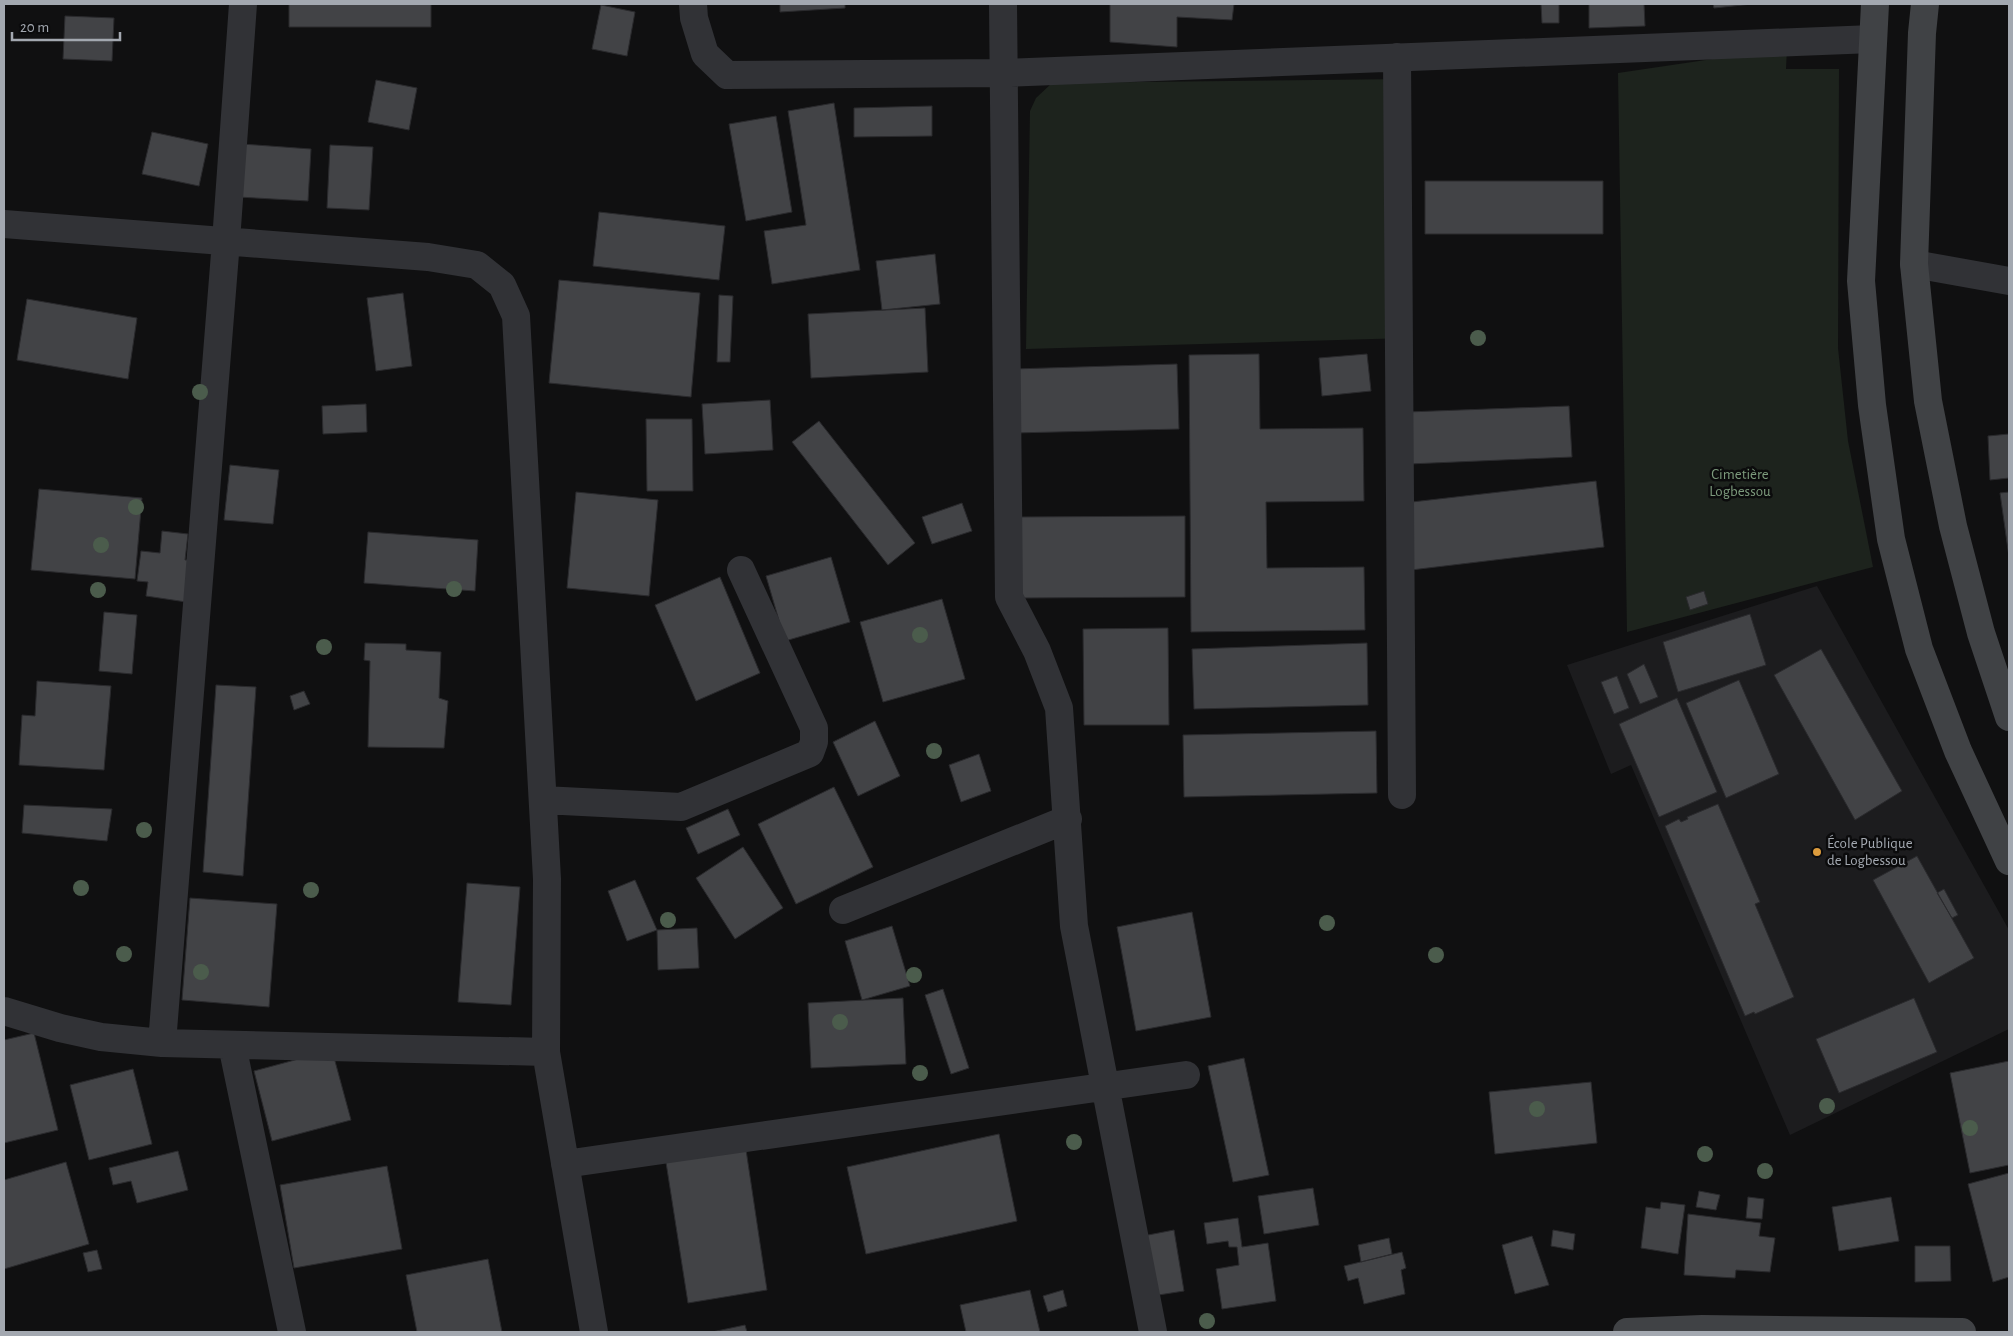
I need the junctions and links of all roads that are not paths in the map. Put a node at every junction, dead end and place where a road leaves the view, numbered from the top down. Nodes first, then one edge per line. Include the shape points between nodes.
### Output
1 (242, 4) edge
2 (693, 4) edge
3 (1003, 4) edge
4 (1875, 4) edge
5 (1925, 4) edge
6 (1873, 39) junction
7 (1397, 57) junction
8 (1003, 73) junction
9 (4, 224) edge
10 (226, 241) junction
11 (1914, 264) junction
12 (2009, 281) edge
13 (740, 570) dead end
14 (2009, 718) edge
15 (1402, 795) dead end
16 (543, 800) junction
17 (1068, 819) junction
18 (2009, 861) edge
19 (843, 910) dead end
20 (4, 1011) edge
21 (162, 1043) junction
22 (232, 1044) junction
23 (546, 1052) junction
24 (1186, 1075) dead end
25 (1106, 1086) junction
26 (565, 1164) junction
27 (292, 1332) edge
28 (594, 1332) edge
29 (1153, 1332) edge
30 (1627, 1332) edge
31 (1962, 1332) edge

1 - 10 street
2 - 8 street via 705,54 727,75
3 - 8 street
4 - 6 main road
5 - 11 main road
6 - 7 street
6 - 18 main road via 1862,281 1872,405 1891,539 1919,650 1958,751
7 - 8 street
7 - 15 street
8 - 17 street via 1009,597 1037,652 1059,708
9 - 10 street
10 - 16 street via 428,257 477,265 502,285 516,316
10 - 21 street
11 - 12 street
11 - 14 main road via 1928,401 1953,526 1981,633
13 - 16 street via 814,728 810,753 681,807
16 - 23 street via 547,879
17 - 19 street
17 - 25 street via 1074,926
20 - 21 street via 102,1037
21 - 22 street
22 - 23 street
22 - 27 street
23 - 26 street
24 - 25 street
25 - 26 street
25 - 29 street
26 - 28 street
30 - 31 main road via 1702,1329

